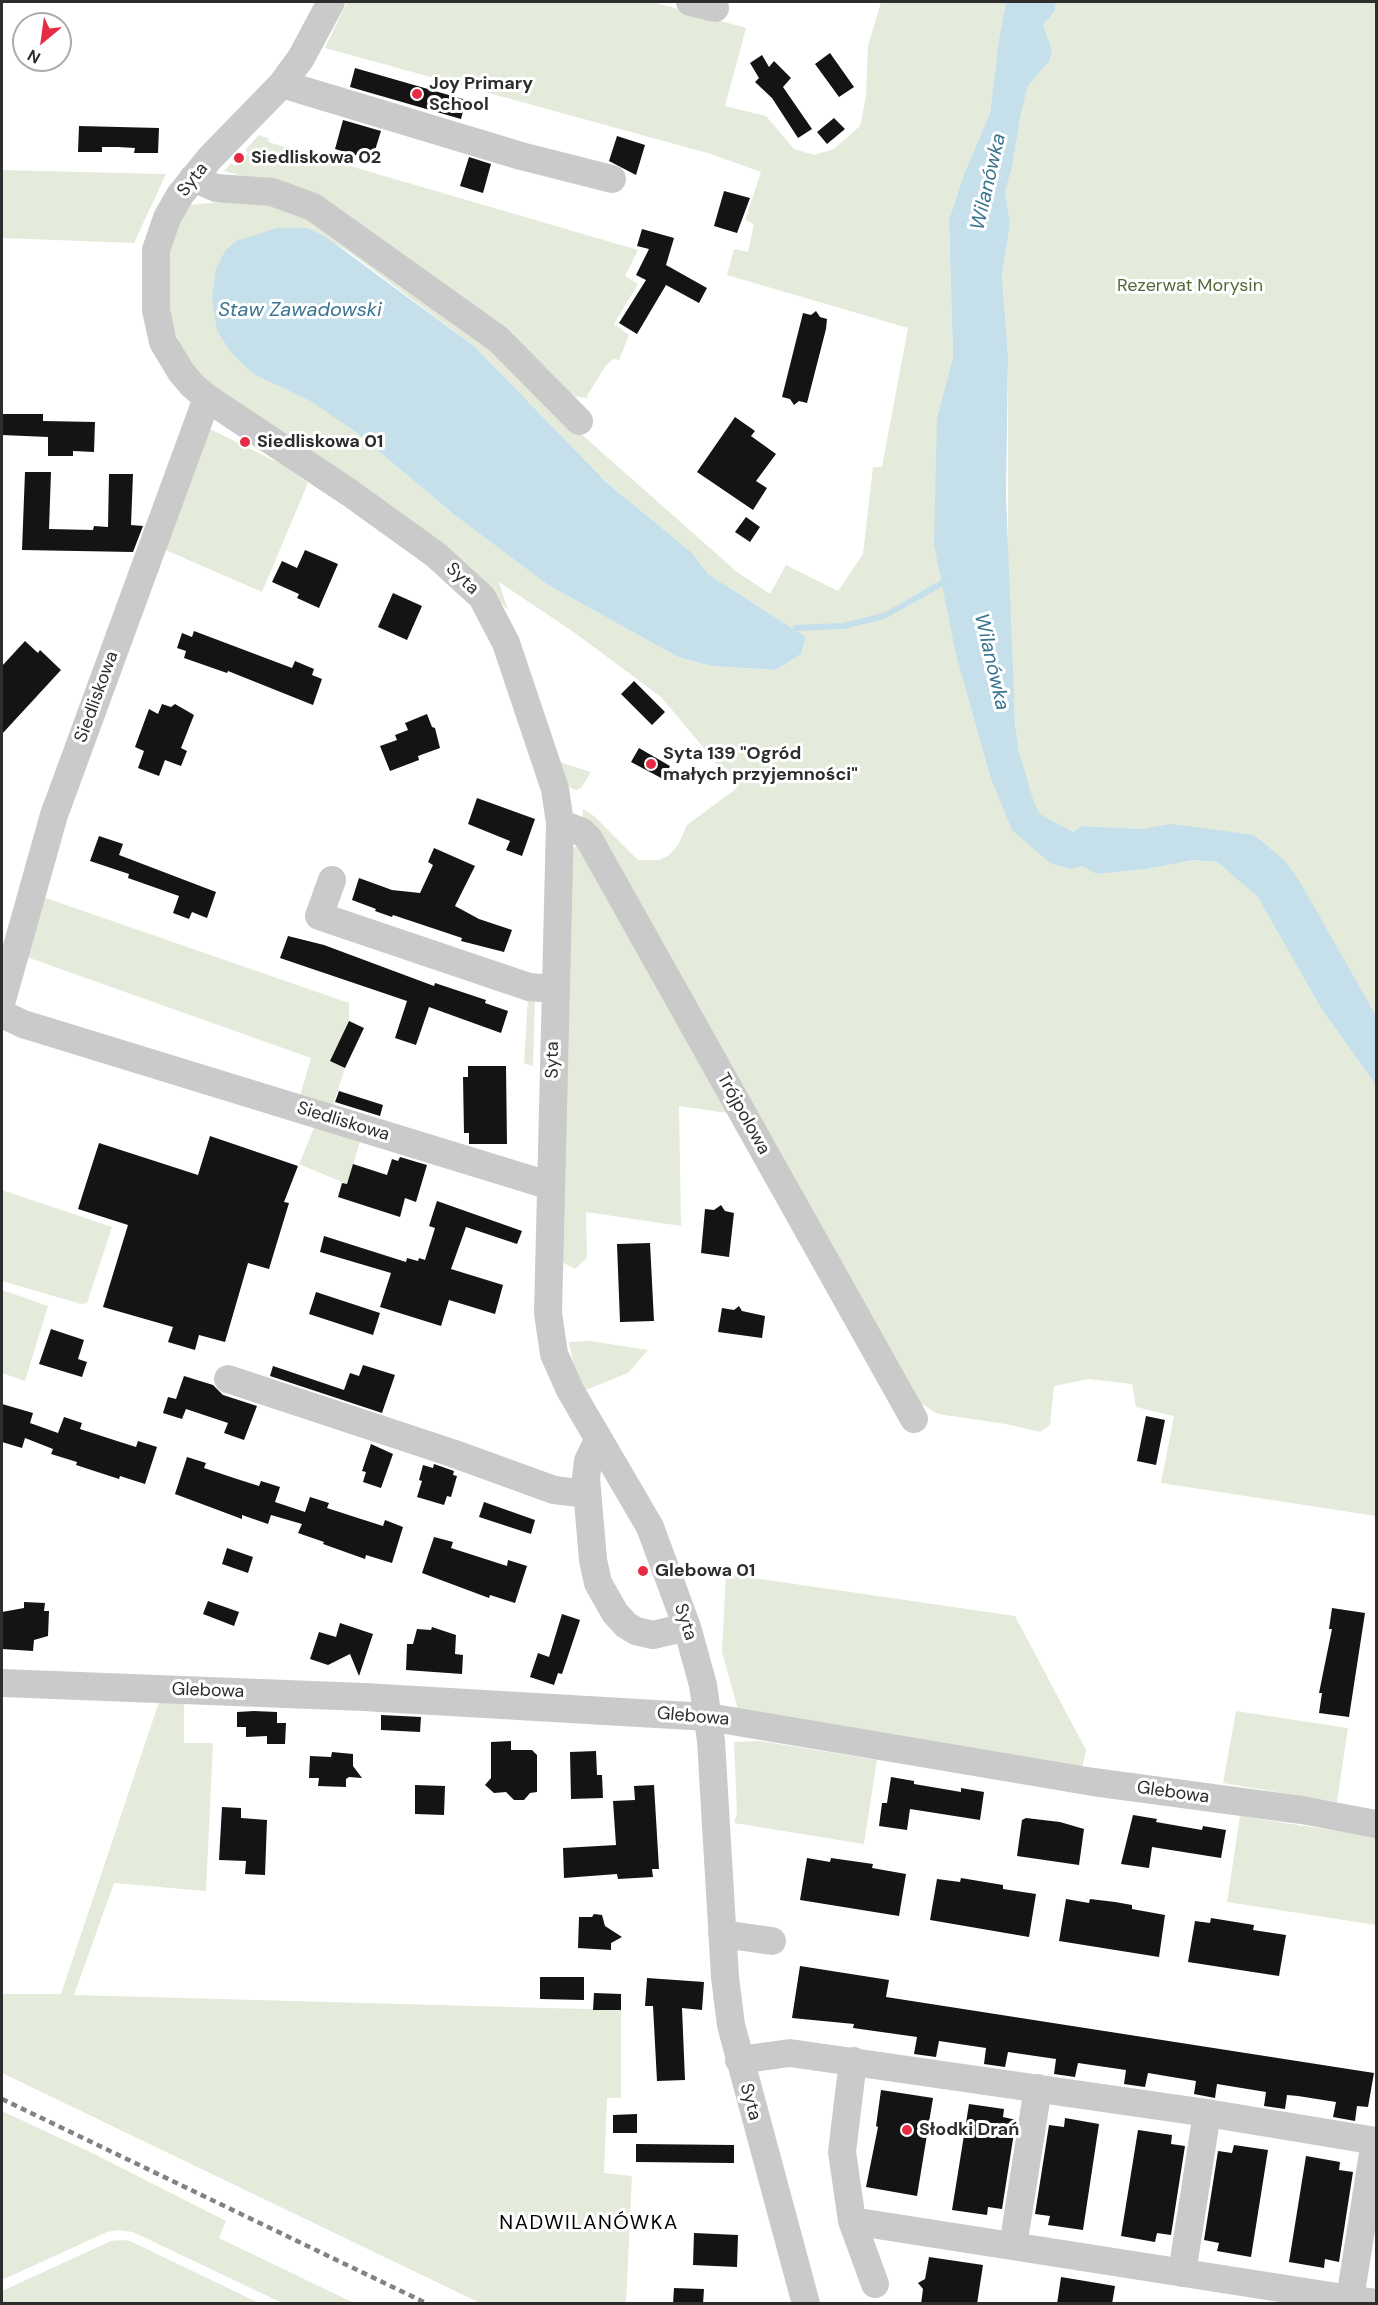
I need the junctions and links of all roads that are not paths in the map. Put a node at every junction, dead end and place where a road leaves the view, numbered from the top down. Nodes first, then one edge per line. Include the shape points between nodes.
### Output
1 (331, 2) edge
2 (282, 84) junction
3 (193, 178) junction
4 (612, 179) dead end
5 (207, 398) junction
6 (579, 421) dead end
7 (560, 823) junction
8 (332, 880) dead end
9 (554, 989) junction
10 (2, 998) edge
11 (2, 1010) edge
12 (551, 1186) junction
13 (228, 1378) dead end
14 (914, 1419) dead end
15 (598, 1440) junction
16 (587, 1494) junction
17 (687, 1628) junction
18 (2, 1683) edge
19 (708, 1717) junction
20 (1377, 1824) edge
21 (722, 1934) junction
22 (772, 1941) dead end
23 (739, 2060) junction
24 (853, 2061) junction
25 (1038, 2088) junction
26 (1207, 2113) junction
27 (1376, 2141) edge
28 (852, 2221) junction
29 (1013, 2246) junction
30 (1182, 2273) junction
31 (875, 2284) dead end
32 (1364, 2301) edge
33 (806, 2304) edge

1 - 2 street, Syta
2 - 3 street, Syta
2 - 4 street via 521,156
3 - 5 street, Syta via 167,218 156,250 156,310 163,342 181,372
3 - 6 street via 216,188 272,192 313,207 498,339
5 - 7 street, Syta via 436,555 482,597 506,643 555,789
5 - 10 street, Siedliskowa via 54,815
7 - 9 street, Syta
7 - 14 street, Trójpolowa via 589,839
8 - 9 street via 319,916 529,987
9 - 12 street, Syta
11 - 12 street, Siedliskowa via 22,1024
12 - 15 street, Syta via 548,1313 554,1354
13 - 16 street via 554,1490
15 - 16 street via 588,1461
15 - 17 street, Syta via 650,1527
16 - 17 street via 598,1583 615,1613 626,1625 653,1635
17 - 19 street, Syta
18 - 19 street, Glebowa
19 - 20 street, Glebowa via 1093,1782
19 - 21 street, Syta
21 - 22 street
21 - 23 street, Syta via 727,2000
23 - 24 street via 790,2053
23 - 33 street, Syta
24 - 25 street
24 - 28 street via 842,2152
25 - 26 street
25 - 29 street
26 - 27 street
26 - 30 street
27 - 32 street
28 - 29 street
28 - 31 street
29 - 30 street
30 - 32 street

